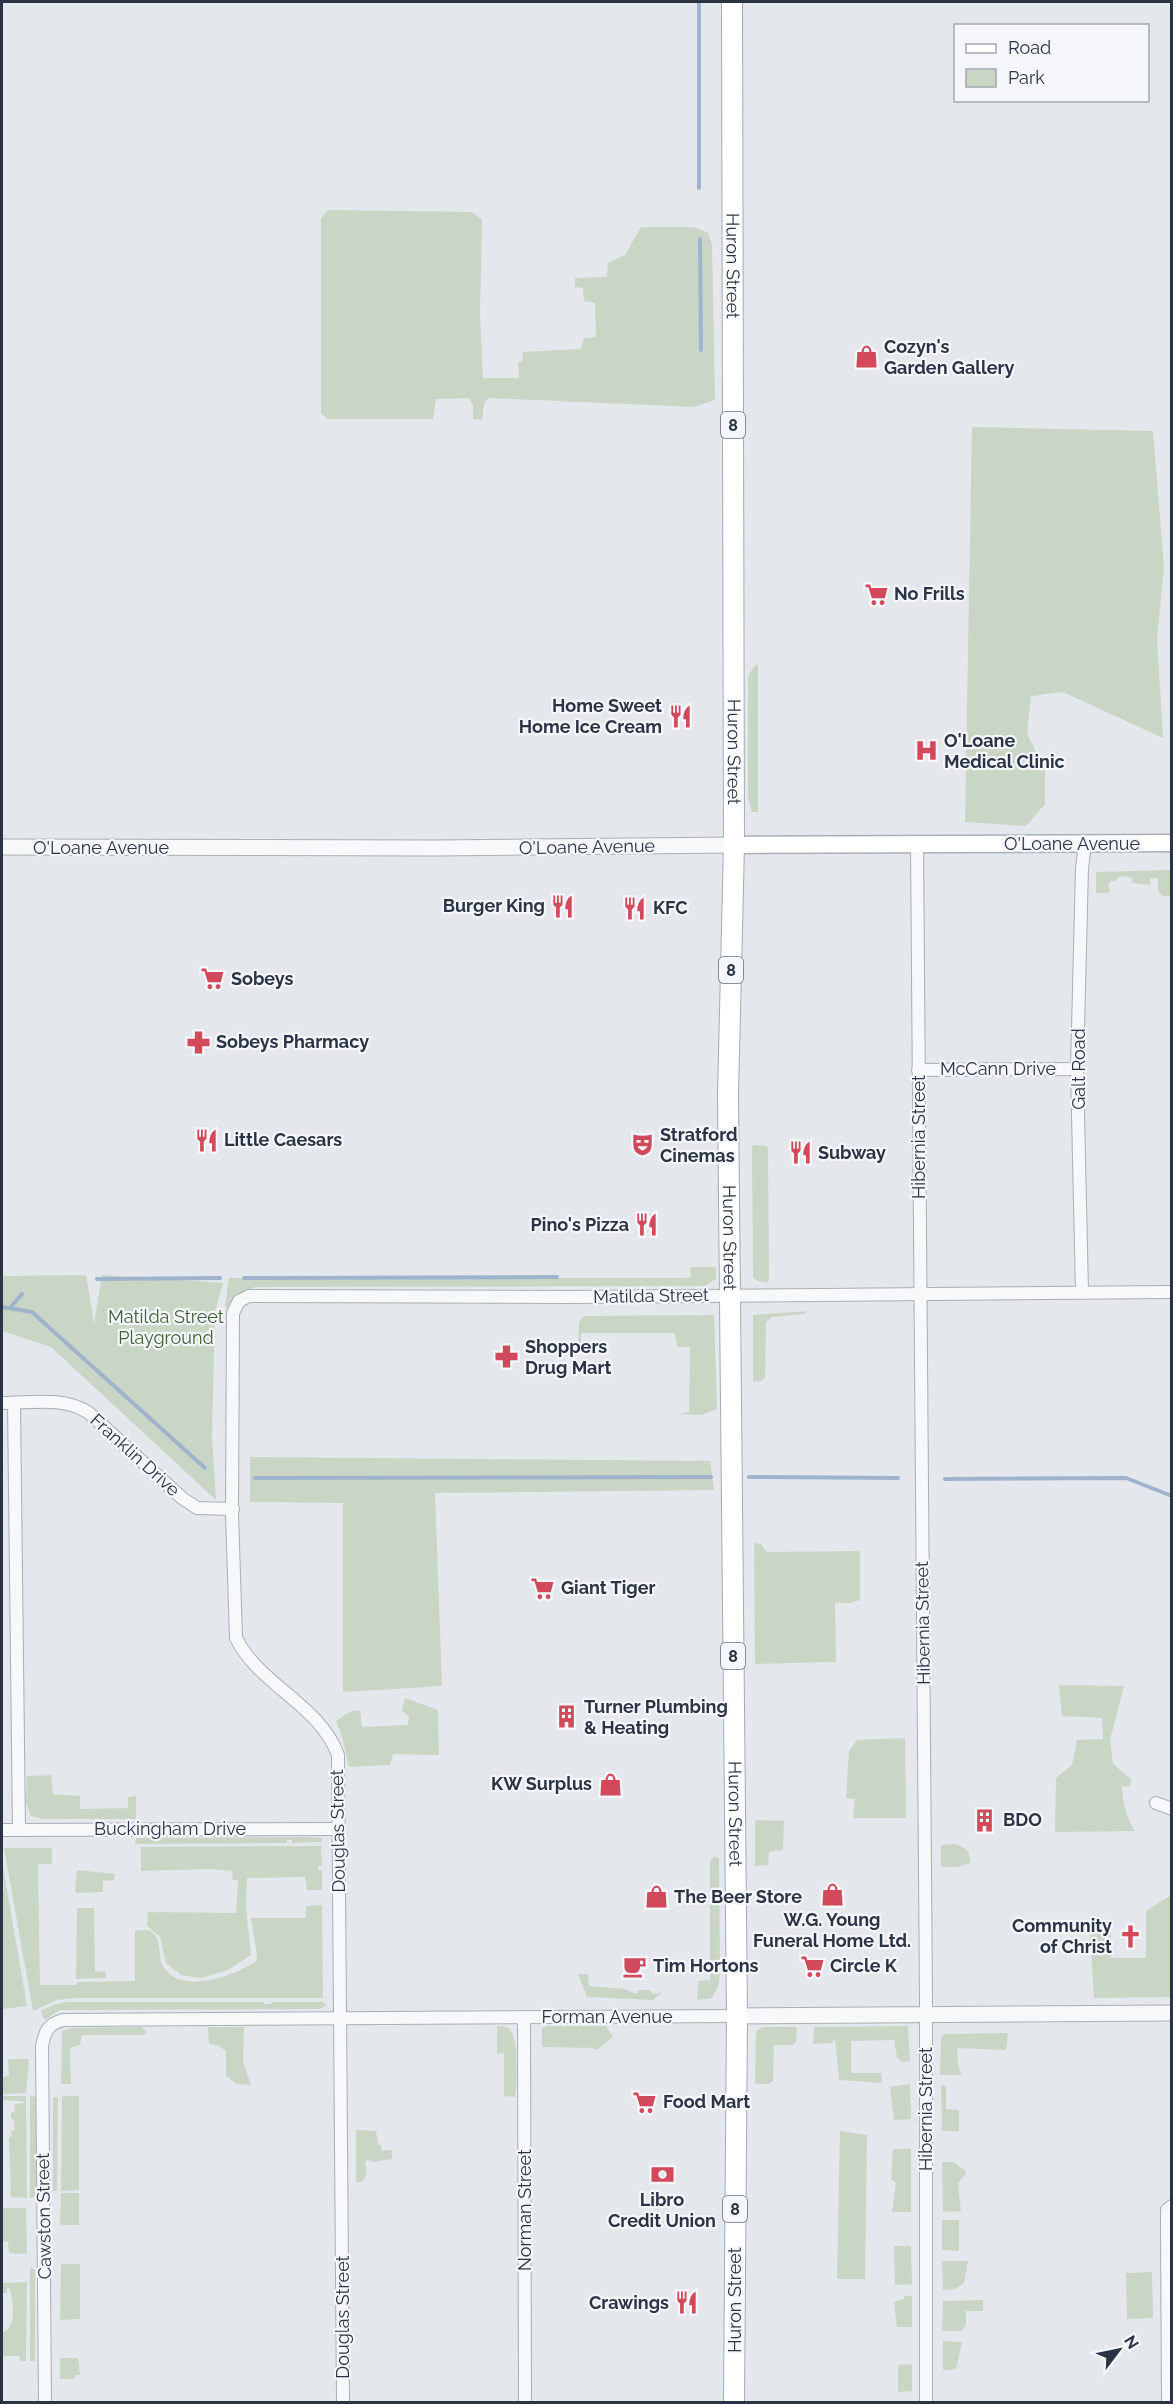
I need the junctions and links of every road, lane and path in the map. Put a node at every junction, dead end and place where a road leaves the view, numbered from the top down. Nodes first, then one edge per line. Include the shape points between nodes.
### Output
1 (732, 2) edge
2 (917, 843) junction
3 (1172, 843) edge
4 (734, 845) junction
5 (1085, 845) junction
6 (2, 848) edge
7 (1077, 1069) junction
8 (918, 1070) junction
9 (1082, 1292) junction
10 (1172, 1292) edge
11 (920, 1294) junction
12 (730, 1295) junction
13 (239, 1301) joint
14 (8, 1403) edge
15 (233, 1509) junction
16 (1156, 1803) dead end
17 (1172, 1809) edge
18 (338, 1829) junction
19 (2, 1830) edge
20 (19, 1830) junction
21 (1172, 2013) edge
22 (926, 2014) junction
23 (737, 2016) junction
24 (524, 2017) junction
25 (340, 2019) junction
26 (46, 2030) joint
27 (1172, 2206) edge
28 (45, 2403) edge
29 (343, 2403) edge
30 (525, 2403) edge
31 (734, 2403) edge
32 (926, 2403) edge
33 (1168, 2403) edge

1 - 4 main road, Huron Street / 8
2 - 4 main road, O'Loane Avenue
2 - 5 main road, O'Loane Avenue
2 - 8 street, Hibernia Street
3 - 5 main road, O'Loane Avenue
4 - 6 street, O'Loane Avenue
4 - 12 main road, Huron Street / 8 via 728,1095
5 - 7 street, Galt Road
7 - 8 street, McCann Drive
7 - 9 street, Galt Road
8 - 11 street, Hibernia Street
9 - 10 street, Matilda Street
9 - 11 street, Matilda Street
11 - 12 street, Matilda Street
11 - 22 street, Hibernia Street
12 - 13 street, Matilda Street via 249,1296
12 - 23 main road, Huron Street / 8
13 - 15 street, Douglas Street via 233,1314
14 - 15 street, Franklin Drive via 78,1405 182,1498 197,1508
14 - 20 street
15 - 18 street, Douglas Street via 236,1638 242,1650 321,1726 334,1745 338,1755
16 - 17 street
18 - 20 street, Buckingham Drive
18 - 25 street, Douglas Street
19 - 20 street, Buckingham Drive
21 - 22 street, Forman Avenue
22 - 23 street, Forman Avenue
22 - 32 street, Hibernia Street
23 - 24 street, Forman Avenue
23 - 31 main road, Huron Street / 8
24 - 25 street, Forman Avenue
24 - 30 street, Norman Street
25 - 26 street, Forman Avenue via 63,2020
25 - 29 street, Douglas Street
26 - 28 street, Cawston Street via 42,2046
27 - 33 street via 1167,2210

